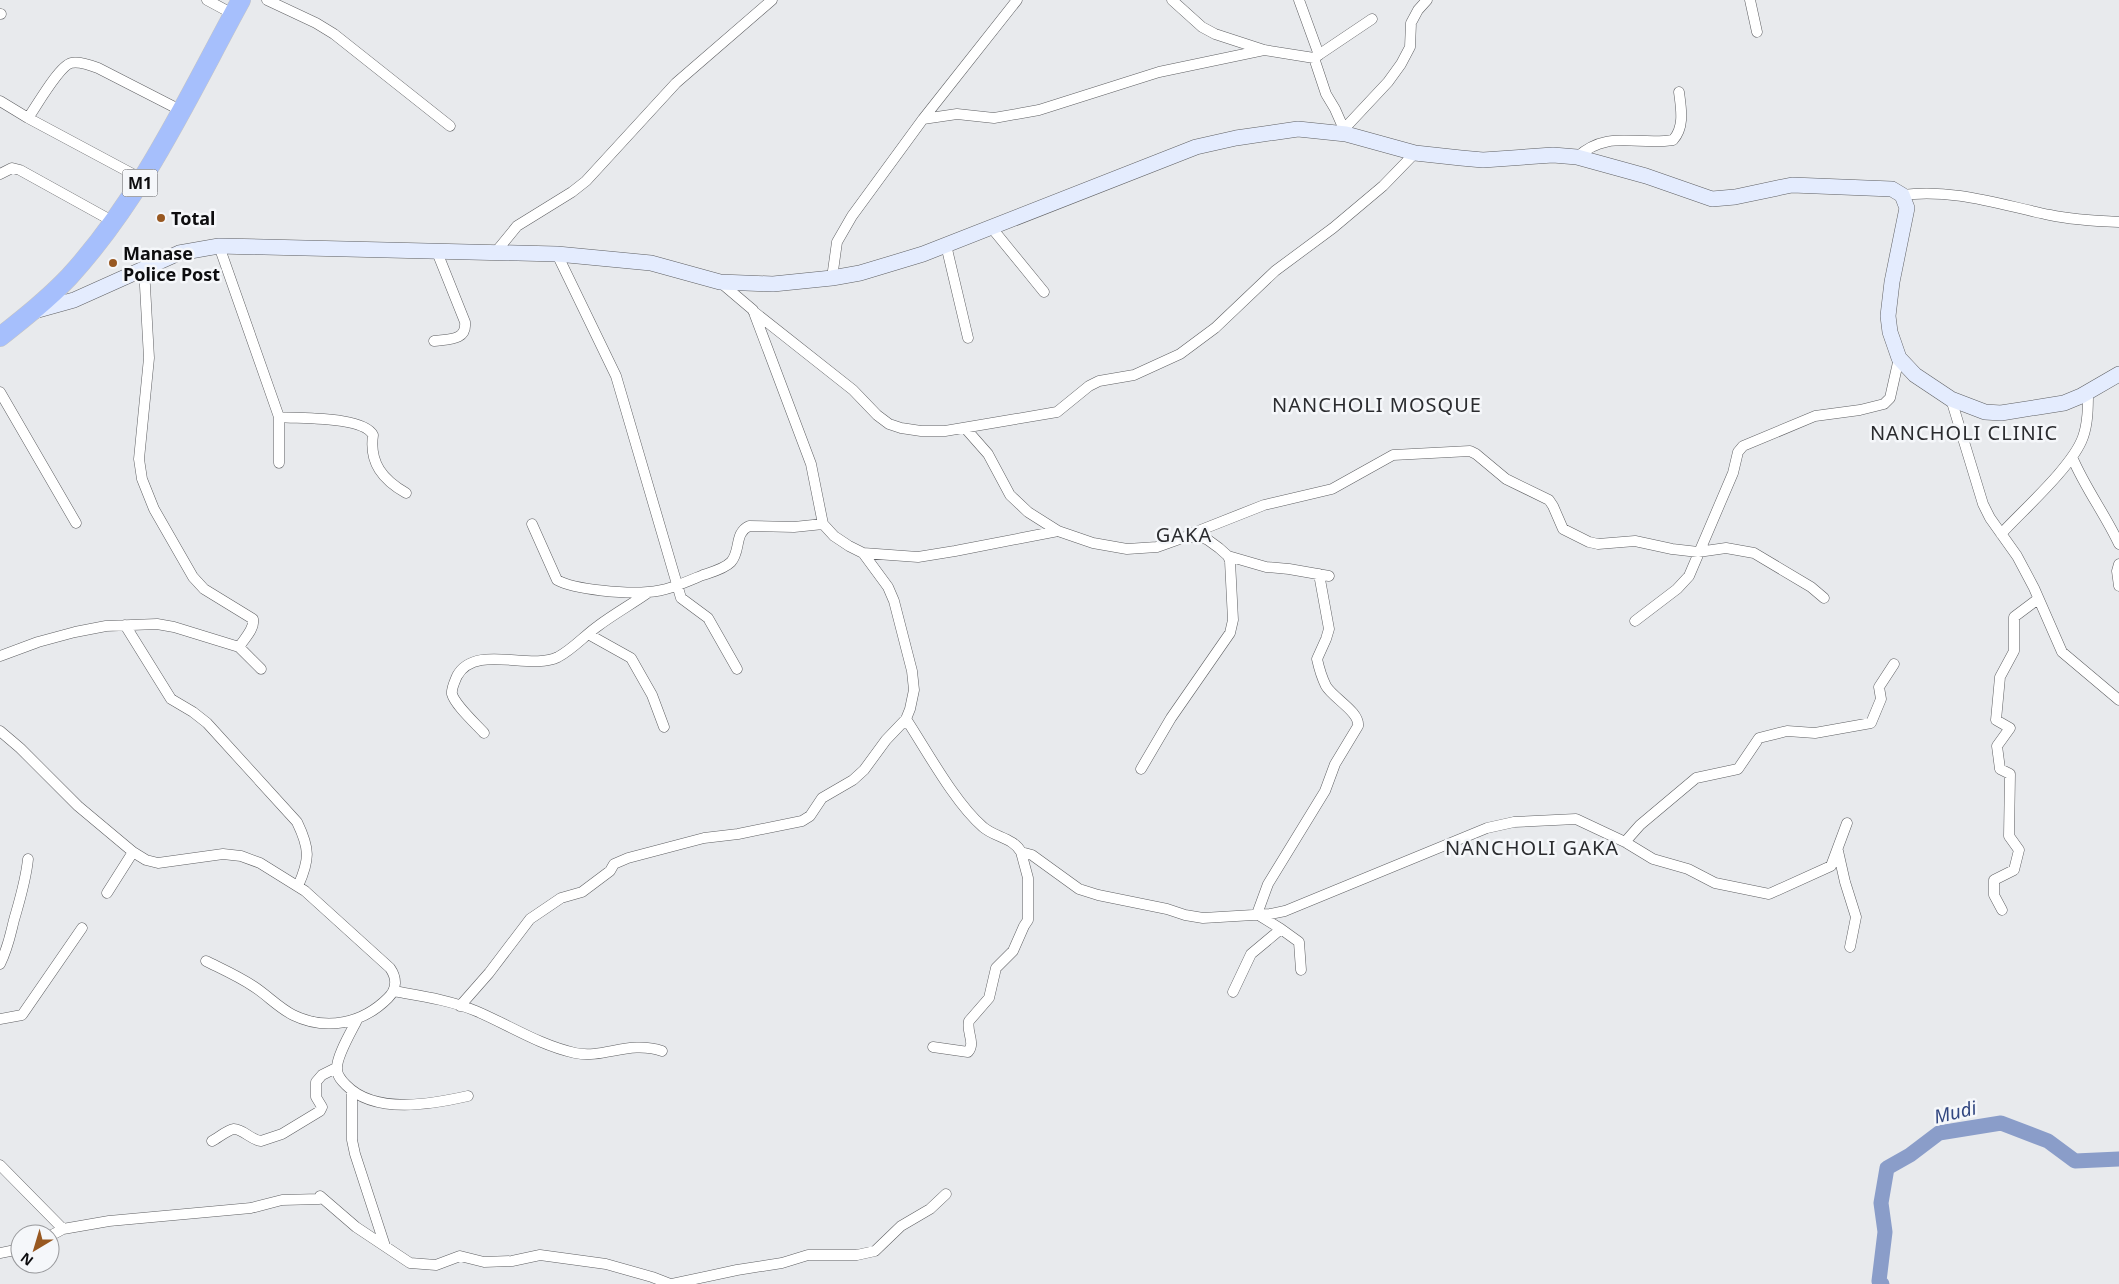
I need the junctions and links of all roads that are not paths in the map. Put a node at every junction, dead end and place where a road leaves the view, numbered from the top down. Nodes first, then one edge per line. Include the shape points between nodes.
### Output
1 (207, 0) edge
2 (267, 0) edge
3 (772, 0) edge
4 (1017, 0) edge
5 (1172, 0) edge
6 (1299, 0) edge
7 (1427, 0) edge
8 (1750, 0) edge
9 (237, 7) edge
10 (1372, 19) dead end
11 (1757, 32) dead end
12 (1264, 50) junction
13 (1317, 56) junction
14 (1679, 92) dead end
15 (0, 101) edge
16 (182, 111) junction
17 (28, 118) junction
18 (923, 119) junction
19 (450, 126) dead end
20 (1345, 131) junction
21 (1415, 153) junction
22 (1577, 157) junction
23 (0, 174) edge
24 (142, 179) junction
25 (1902, 195) junction
26 (114, 222) junction
27 (2119, 222) edge
28 (991, 227) junction
29 (946, 245) junction
30 (220, 246) junction
31 (437, 252) junction
32 (495, 253) junction
33 (557, 254) junction
34 (144, 268) junction
35 (832, 278) junction
36 (720, 282) junction
37 (1044, 292) dead end
38 (753, 310) junction
39 (31, 312) junction
40 (0, 337) edge
41 (968, 338) dead end
42 (434, 341) dead end
43 (1899, 358) junction
44 (2119, 374) edge
45 (2088, 391) junction
46 (0, 392) edge
47 (1951, 400) junction
48 (279, 417) junction
49 (966, 428) junction
50 (2072, 457) junction
51 (279, 463) dead end
52 (406, 493) dead end
53 (76, 523) dead end
54 (532, 524) dead end
55 (823, 524) junction
56 (1058, 531) junction
57 (2001, 534) junction
58 (1185, 538) junction
59 (2119, 544) edge
60 (1698, 552) junction
61 (863, 553) junction
62 (1228, 556) junction
63 (2119, 564) edge
64 (678, 585) junction
65 (2119, 586) edge
66 (649, 592) junction
67 (1824, 598) dead end
68 (2038, 598) junction
69 (1634, 621) dead end
70 (126, 624) junction
71 (588, 634) junction
72 (239, 648) junction
73 (0, 656) edge
74 (1894, 664) dead end
75 (261, 669) dead end
76 (738, 669) dead end
77 (2119, 700) edge
78 (906, 719) junction
79 (664, 727) dead end
80 (0, 730) edge
81 (484, 733) dead end
82 (1141, 769) dead end
83 (1847, 823) dead end
84 (1625, 842) junction
85 (1838, 850) junction
86 (134, 852) junction
87 (1021, 852) junction
88 (28, 859) dead end
89 (298, 886) junction
90 (107, 893) dead end
91 (2002, 910) dead end
92 (1257, 914) junction
93 (82, 928) dead end
94 (1281, 929) junction
95 (1850, 947) dead end
96 (206, 961) dead end
97 (0, 964) edge
98 (1301, 970) dead end
99 (394, 991) junction
100 (1233, 992) dead end
101 (460, 1006) junction
102 (0, 1019) edge
103 (357, 1020) junction
104 (933, 1047) dead end
105 (662, 1051) dead end
106 (336, 1068) junction
107 (352, 1092) junction
108 (468, 1096) dead end
109 (212, 1141) dead end
110 (0, 1165) edge
111 (946, 1194) dead end
112 (63, 1229) junction
113 (60, 1231) edge
114 (386, 1246) junction
115 (671, 1284) edge

1 - 9 street
2 - 19 street via 334,34
3 - 32 street via 676,83 586,181 517,226
4 - 18 street
5 - 12 street via 1202,27
6 - 13 street
7 - 20 street via 1411,23 1410,47 1401,64
8 - 11 street
9 - 16 highway, M1
10 - 13 street
12 - 13 street
12 - 18 street via 1159,72 1039,110 994,118 957,114
13 - 20 street via 1326,94
14 - 22 street via 1682,119 1673,140 1603,142 1588,147
15 - 17 street
16 - 17 street via 98,68 70,63 62,69
16 - 24 highway, M1
17 - 24 street
18 - 35 street via 852,216 837,242
20 - 21 street
20 - 28 street via 1298,129 1196,147
21 - 22 street via 1483,160 1553,155
21 - 49 street via 1334,228 1275,271 1215,328 1180,354 1134,375 1099,381 1057,412
22 - 25 street via 1712,199 1808,184 1892,189
23 - 26 street via 12,168 20,170
24 - 26 highway, M1
25 - 27 street via 1942,193 2050,215
25 - 43 street via 1907,208 1888,316 1893,345
26 - 39 highway, M1 via 67,278
28 - 29 street
28 - 37 street
29 - 35 street via 882,267
29 - 41 street
30 - 31 street
30 - 34 street via 179,253
30 - 48 street
31 - 32 street
31 - 42 street via 466,329 458,338
32 - 33 street
33 - 36 street via 651,263
33 - 64 street via 616,376
34 - 39 street via 74,300
34 - 72 street via 149,358 139,460 142,479 154,509 193,577 204,589 253,619 252,628
35 - 36 street via 773,284
36 - 38 street
38 - 49 street via 853,390 888,424 921,431
38 - 55 street via 811,464
39 - 40 highway, M1
43 - 47 street via 1914,375
43 - 60 street via 1890,398 1884,404 1815,416 1743,446
44 - 45 street
45 - 47 street via 2064,403 2001,413 1985,412
45 - 50 street via 2084,436
46 - 53 street
47 - 57 street via 1983,504
48 - 51 street
48 - 52 street via 335,420 365,427 373,435 372,452 378,469 392,485
49 - 56 street via 988,454 1010,495 1028,512
50 - 57 street
50 - 59 street via 2082,482
54 - 66 street via 557,580 602,590
55 - 61 street via 834,536
55 - 64 street via 744,528 731,562
56 - 58 street via 1094,543 1127,548 1157,547
56 - 61 street via 918,557
57 - 68 street via 2017,556
58 - 60 street via 1234,515 1332,489 1392,455 1470,451 1506,479 1549,500 1561,527 1574,535 1598,544 1634,541
58 - 62 street via 1208,540
60 - 67 street via 1726,548 1754,553
60 - 69 street via 1685,581
61 - 78 street via 888,587 901,623 914,690
62 - 82 street via 1233,620 1230,633 1171,718
62 - 92 street via 1266,567 1324,575 1329,629 1318,655 1318,666 1327,687 1359,722 1324,791 1268,884
63 - 65 street
64 - 66 street
64 - 76 street via 681,598 708,618
66 - 71 street
68 - 77 street via 2062,652
68 - 91 street via 2014,617 2014,651 2000,677 1996,720 2010,728 1997,746 2000,769 2010,774 2009,836 2020,850 2014,870 1994,880 1994,895
70 - 72 street via 174,627
70 - 73 street via 75,632
70 - 89 street via 171,699 207,723 297,822 306,840 308,856
71 - 79 street via 632,658 652,695
71 - 81 street via 558,657 545,661 488,659 465,666 453,684 452,694
72 - 75 street
74 - 84 street via 1879,687 1881,699 1871,723 1815,733 1787,731 1759,738 1738,769 1696,778
78 - 87 street via 970,814 985,830 1018,845
78 - 101 street via 854,780 822,798 810,816 802,821 704,838 628,858 614,864 610,872 582,892 561,898 530,919
80 - 86 street via 78,806
83 - 85 street
84 - 85 street via 1653,859 1692,871 1715,883 1769,894 1828,868
84 - 92 street via 1576,819 1497,825 1285,911
85 - 95 street via 1856,917
86 - 89 street via 158,863 223,854 242,856
86 - 90 street
87 - 92 street via 1032,855 1079,889 1098,895 1194,917
87 - 104 street via 1028,878 1028,920 1013,952 996,968 989,998 967,1025 971,1049 968,1052
88 - 97 street via 26,880 9,945
89 - 99 street via 390,968 394,975
92 - 94 street
93 - 102 street via 22,1015
94 - 98 street via 1299,942
94 - 100 street via 1251,954
96 - 103 street via 245,980 293,1014 308,1020 343,1024
99 - 101 street
99 - 103 street
101 - 105 street via 546,1046 576,1053 592,1055 638,1047
103 - 106 street
106 - 107 street
106 - 109 street via 316,1082 316,1097 322,1107 320,1111 292,1129 260,1140 232,1129
107 - 108 street via 400,1105
107 - 114 street via 355,1154
110 - 112 street
111 - 115 street via 930,1209 901,1226 875,1251 857,1255 808,1255
112 - 113 street
112 - 114 street via 109,1221 242,1209 320,1196 356,1227
114 - 115 street via 410,1263 436,1266 460,1256 484,1262 540,1255 606,1264

